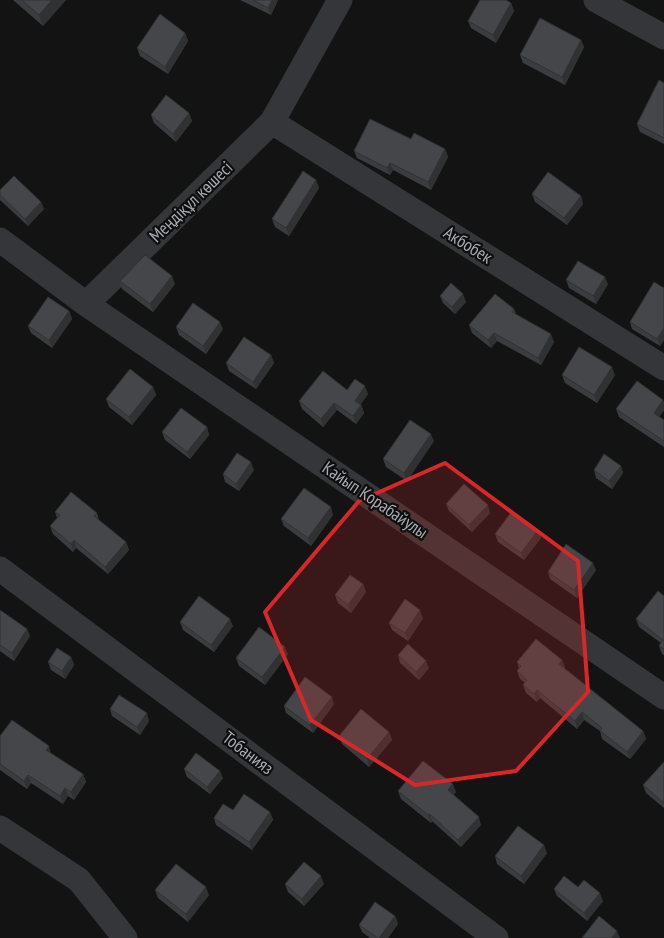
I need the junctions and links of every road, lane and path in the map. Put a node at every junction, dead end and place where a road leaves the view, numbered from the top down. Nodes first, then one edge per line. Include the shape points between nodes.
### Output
1 (340, 0) edge
2 (596, 0) edge
3 (664, 37) edge
4 (272, 122) junction
5 (0, 240) edge
6 (86, 304) junction
7 (664, 368) edge
8 (0, 569) edge
9 (664, 697) edge
10 (0, 828) edge
11 (114, 933) edge
12 (496, 938) edge

1 - 4 street, Меңдіқұл көшесі
2 - 3 street
4 - 6 street, Меңдіқұл көшесі
4 - 7 street, Акбобек
5 - 6 street
6 - 9 street, Кайып Корабайулы
8 - 12 street, Тобанияз
10 - 11 street via 79,880

